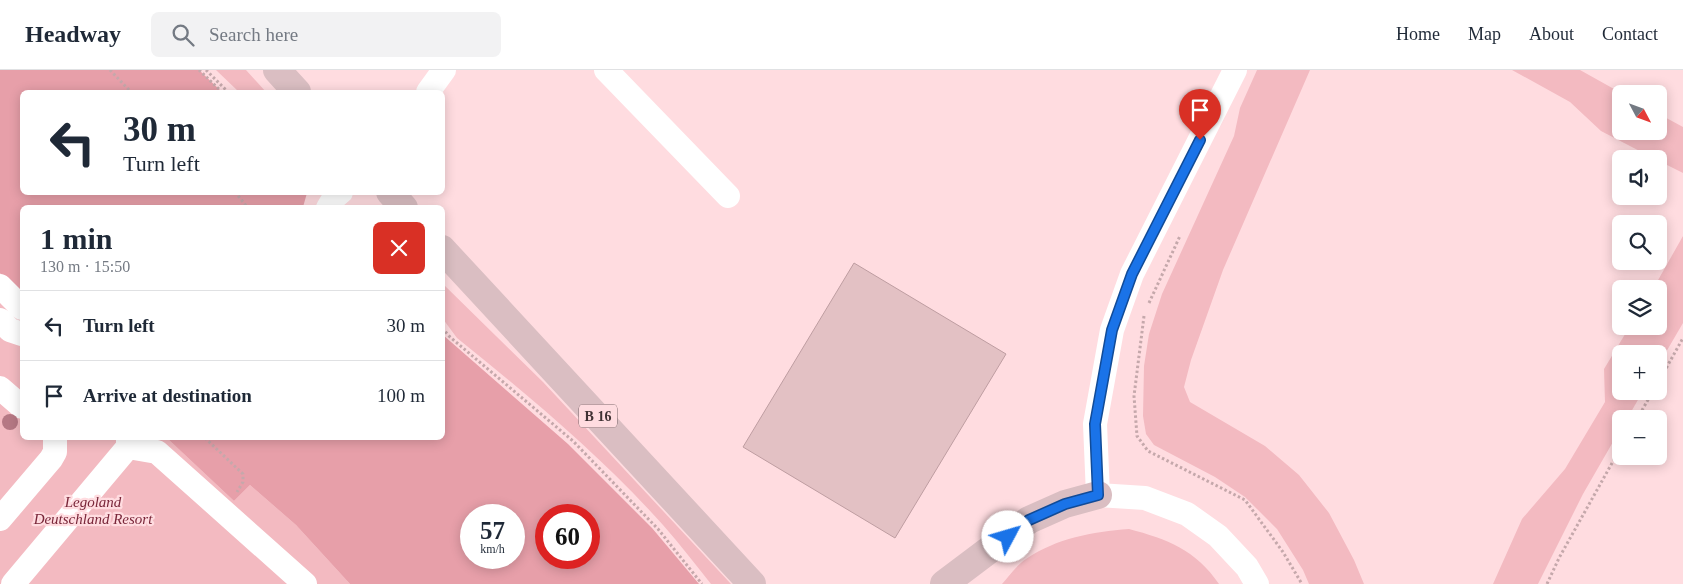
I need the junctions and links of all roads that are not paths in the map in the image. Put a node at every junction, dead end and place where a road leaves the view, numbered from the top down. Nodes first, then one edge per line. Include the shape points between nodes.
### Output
1 (277, 70) edge
2 (444, 70) edge
3 (606, 70) edge
4 (1235, 70) edge
5 (295, 90) edge
6 (429, 90) edge
7 (338, 195) edge
8 (393, 195) edge
9 (728, 196) dead end
10 (330, 205) edge
11 (401, 205) edge
12 (445, 252) edge
13 (0, 286) edge
14 (20, 306) edge
15 (0, 320) edge
16 (20, 333) edge
17 (0, 388) edge
18 (20, 405) edge
19 (55, 440) edge
20 (128, 442) edge
21 (1098, 495) junction
22 (0, 519) edge
23 (997, 546) junction
24 (13, 584) edge
25 (305, 584) edge
26 (752, 584) edge
27 (944, 584) edge
28 (970, 584) edge
29 (1257, 584) edge

1 - 5 main road
2 - 6 street
3 - 9 street
4 - 21 street via 1132,274 1112,330 1095,424
7 - 10 street
8 - 11 main road
12 - 26 main road, B 16
13 - 14 street
15 - 16 street via 10,330
17 - 18 street
19 - 22 street via 50,459
20 - 24 street
20 - 25 street via 157,452
21 - 23 main road via 1065,504 1029,520
21 - 29 street via 1145,498 1187,514 1218,536 1247,567
23 - 27 main road
23 - 28 main road

